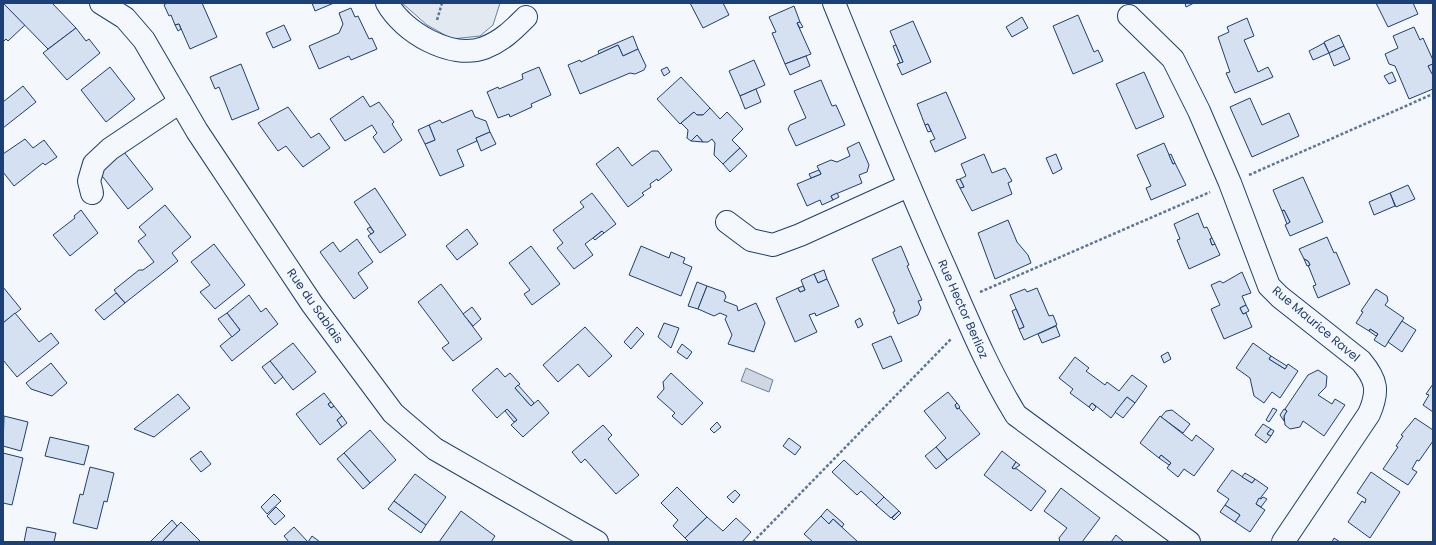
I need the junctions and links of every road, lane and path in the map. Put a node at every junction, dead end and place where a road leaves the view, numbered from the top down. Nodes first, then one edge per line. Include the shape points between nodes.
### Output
1 (101, 3) edge
2 (387, 3) edge
3 (834, 3) edge
4 (1129, 16) dead end
5 (526, 17) dead end
6 (1433, 94) edge
7 (180, 102) junction
8 (1230, 183) junction
9 (908, 186) junction
10 (92, 193) dead end
11 (726, 222) dead end
12 (959, 301) junction
13 (967, 322) junction
14 (597, 542) edge
15 (753, 542) edge
16 (1189, 542) edge
17 (1283, 542) edge

1 - 7 street, Rue du Sablais via 125,18 144,40
2 - 5 street via 405,26 422,38 442,46 464,50 483,48 508,36
3 - 9 street, Rue Hector Berlioz
4 - 8 street, Rue Maurice Ravel via 1173,59
6 - 8 path
7 - 10 street via 110,149 94,164 89,181
7 - 14 street, Rue du Sablais via 312,304 393,413 435,449
8 - 12 path
8 - 17 street, Rue Maurice Ravel via 1269,286 1361,360 1370,372 1376,388 1369,414
9 - 11 street via 800,236 773,245 751,240
9 - 12 street, Rue Hector Berlioz
12 - 13 street, Rue Hector Berlioz
13 - 15 path
13 - 16 street, Rue Hector Berlioz via 1016,415

